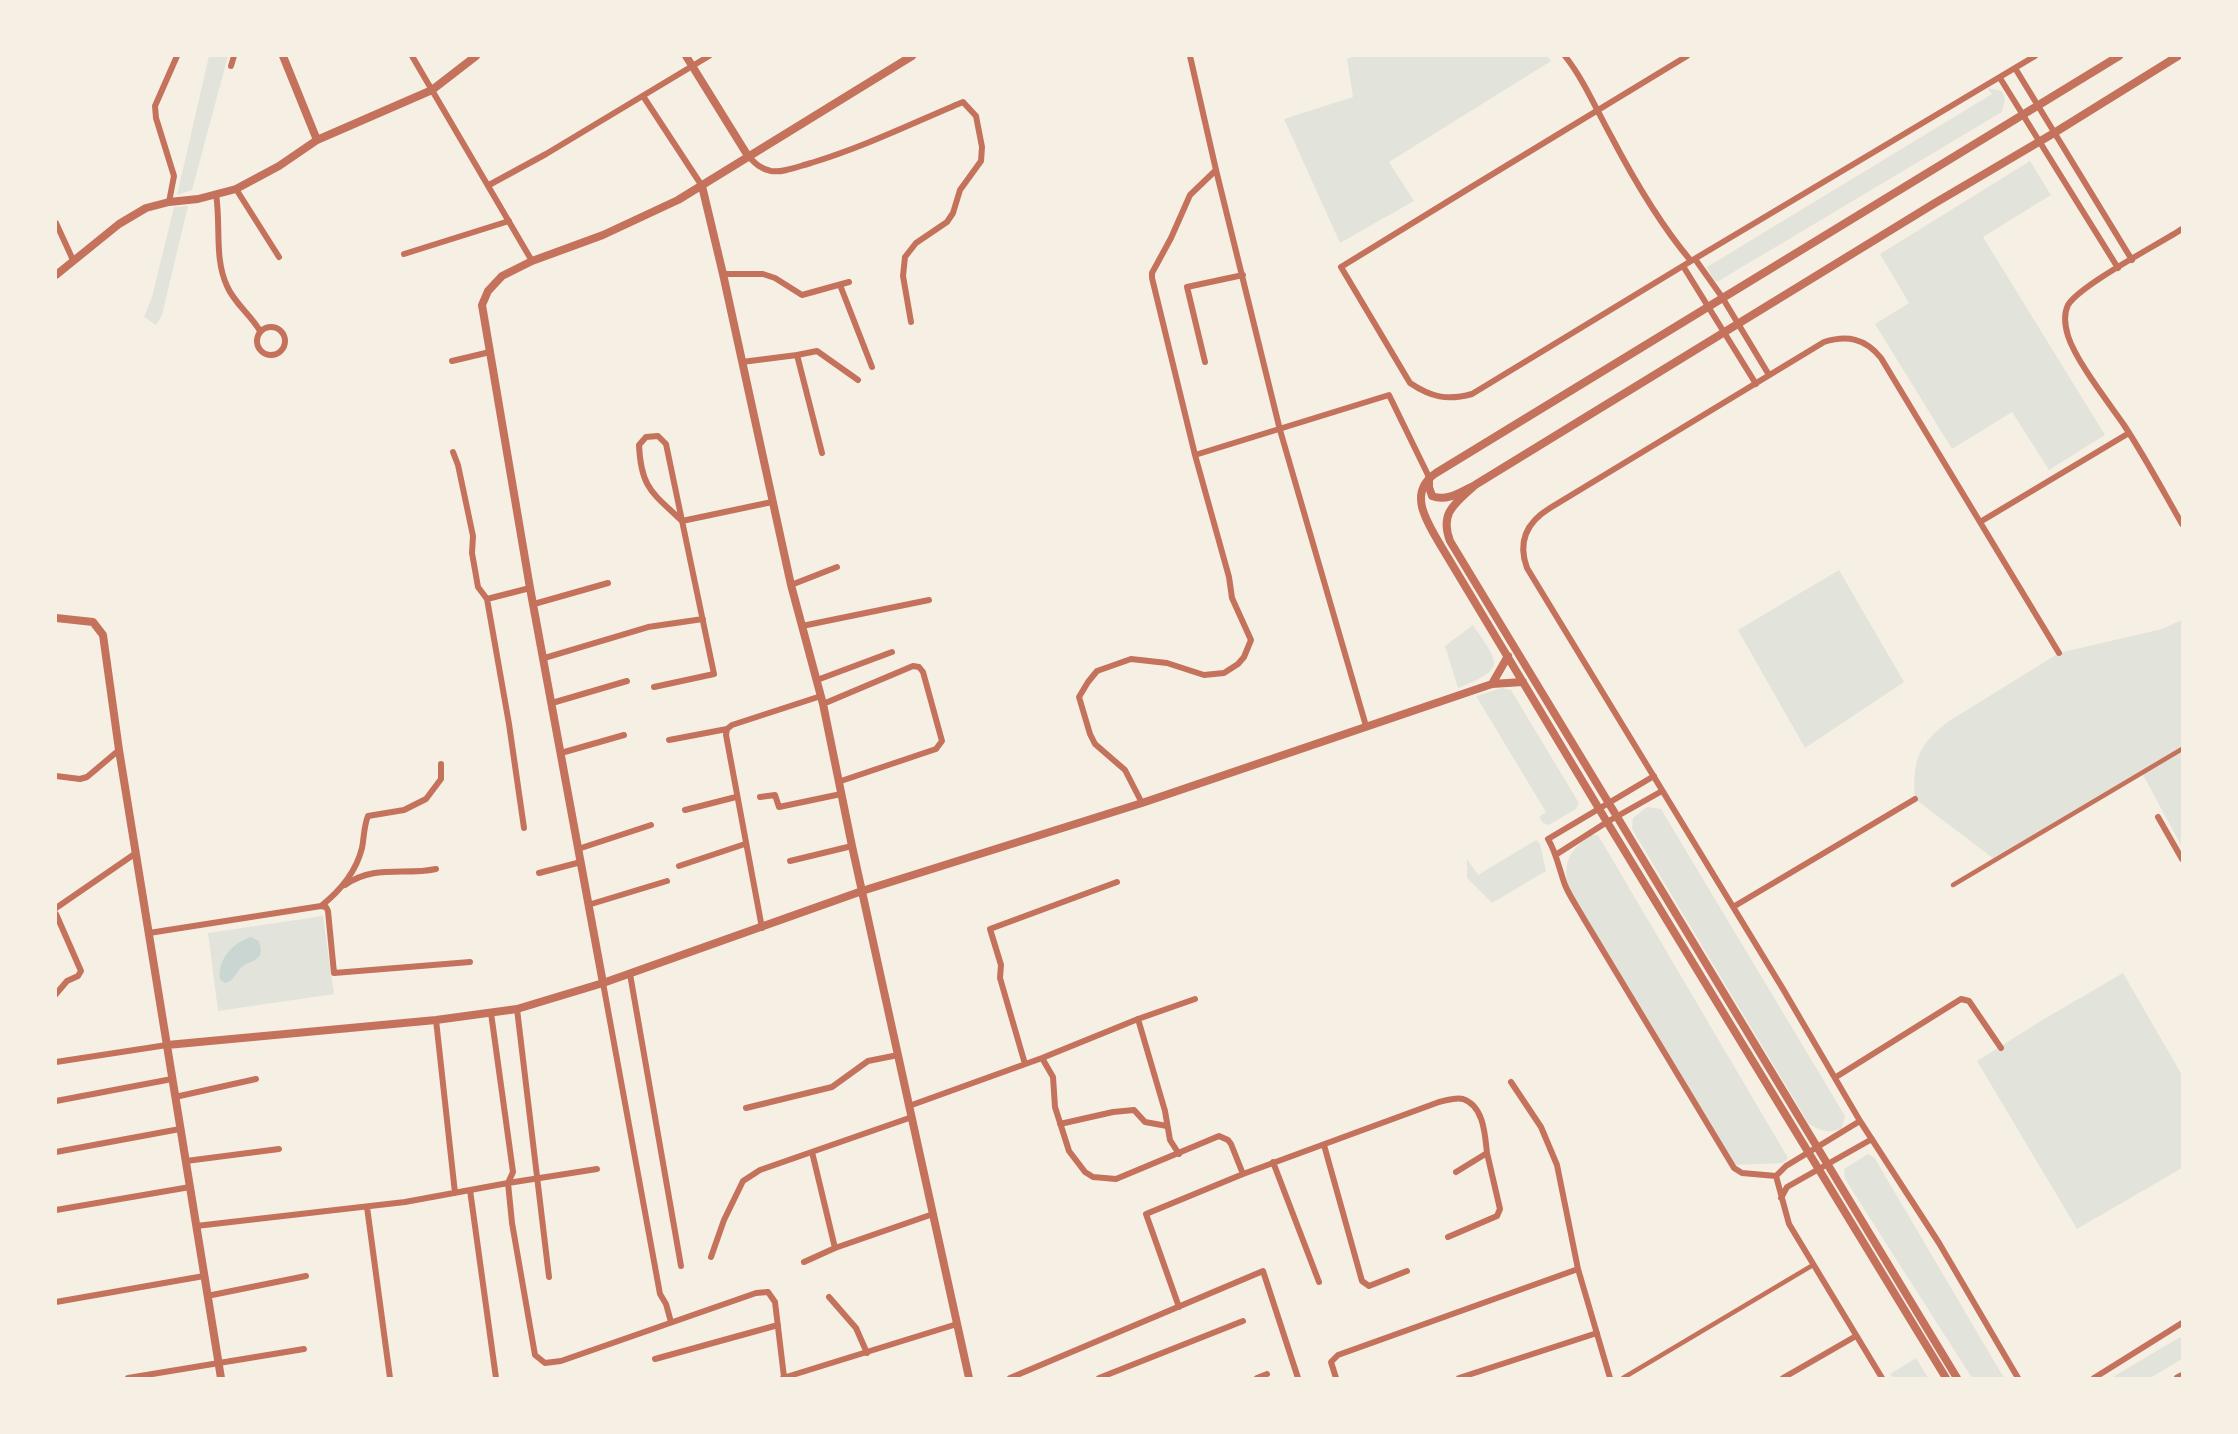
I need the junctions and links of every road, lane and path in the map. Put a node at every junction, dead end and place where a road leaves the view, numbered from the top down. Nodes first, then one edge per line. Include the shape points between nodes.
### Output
1 (177, 56) edge
2 (234, 56) edge
3 (283, 56) edge
4 (412, 56) edge
5 (476, 56) edge
6 (686, 56) edge
7 (709, 56) edge
8 (912, 56) edge
9 (1190, 56) edge
10 (1565, 56) edge
11 (1687, 56) edge
12 (2035, 56) edge
13 (2119, 56) edge
14 (2178, 56) edge
15 (231, 66) dead end
16 (693, 66) junction
17 (2015, 68) junction
18 (2000, 78) junction
19 (432, 90) junction
20 (643, 96) junction
21 (2037, 104) junction
22 (1597, 110) junction
23 (2022, 113) junction
24 (2054, 133) junction
25 (317, 140) junction
26 (2040, 142) junction
27 (748, 156) junction
28 (1216, 170) junction
29 (489, 186) junction
30 (702, 186) junction
31 (236, 189) junction
32 (216, 194) junction
33 (169, 202) junction
34 (509, 221) junction
35 (56, 223) edge
36 (2182, 229) edge
37 (404, 254) dead end
38 (279, 257) dead end
39 (73, 260) junction
40 (1693, 260) junction
41 (2132, 260) junction
42 (531, 261) junction
43 (1683, 266) junction
44 (2118, 268) junction
45 (723, 274) junction
46 (56, 275) edge
47 (1243, 275) junction
48 (849, 282) dead end
49 (840, 285) junction
50 (802, 295) junction
51 (1722, 297) junction
52 (808, 301) dead end
53 (1708, 305) junction
54 (912, 322) dead end
55 (1738, 324) junction
56 (260, 331) junction
57 (1725, 332) junction
58 (490, 352) junction
59 (798, 355) junction
60 (452, 361) dead end
61 (742, 362) junction
62 (1205, 362) dead end
63 (872, 367) dead end
64 (1769, 375) junction
65 (858, 380) dead end
66 (1755, 384) junction
67 (1280, 430) junction
68 (2129, 433) junction
69 (453, 452) dead end
70 (822, 453) dead end
71 (1196, 455) junction
72 (1429, 477) junction
73 (1475, 485) junction
74 (772, 502) junction
75 (682, 521) junction
76 (1980, 522) junction
77 (2182, 524) edge
78 (837, 567) dead end
79 (608, 583) dead end
80 (791, 585) junction
81 (530, 588) junction
82 (487, 599) junction
83 (929, 600) dead end
84 (534, 604) junction
85 (57, 618) edge
86 (703, 619) junction
87 (802, 626) junction
88 (892, 652) dead end
89 (2059, 653) dead end
90 (1508, 656) junction
91 (544, 658) junction
92 (817, 680) junction
93 (627, 681) dead end
94 (1523, 682) junction
95 (1492, 684) junction
96 (654, 687) dead end
97 (822, 700) junction
98 (552, 703) junction
99 (1366, 726) junction
100 (727, 729) junction
101 (624, 735) dead end
102 (669, 740) dead end
103 (2182, 749) edge
104 (119, 750) junction
105 (561, 753) junction
106 (441, 764) dead end
107 (56, 776) edge
108 (1654, 776) junction
109 (838, 782) junction
110 (1662, 791) junction
111 (841, 794) junction
112 (736, 797) junction
113 (760, 797) dead end
114 (1915, 799) dead end
115 (1142, 803) junction
116 (1608, 803) junction
117 (1599, 809) junction
118 (685, 810) dead end
119 (1617, 817) junction
120 (2158, 817) dead end
121 (1607, 822) junction
122 (651, 825) dead end
123 (524, 828) dead end
124 (745, 844) junction
125 (852, 846) junction
126 (578, 849) junction
127 (136, 853) junction
128 (1557, 854) junction
129 (2182, 859) edge
130 (790, 861) dead end
131 (581, 862) junction
132 (679, 866) dead end
133 (436, 869) dead end
134 (539, 873) dead end
135 (667, 880) dead end
136 (1117, 882) dead end
137 (1953, 885) dead end
138 (340, 889) junction
139 (862, 891) junction
140 (588, 905) junction
141 (321, 906) junction
142 (1733, 907) junction
143 (56, 908) edge
144 (56, 914) edge
145 (762, 928) junction
146 (149, 933) junction
147 (470, 962) dead end
148 (630, 974) junction
149 (603, 983) junction
150 (56, 994) edge
151 (1195, 999) dead end
152 (517, 1009) junction
153 (490, 1013) junction
154 (1138, 1018) junction
155 (436, 1020) junction
156 (166, 1045) junction
157 (2001, 1048) dead end
158 (898, 1055) junction
159 (1042, 1058) junction
160 (56, 1062) edge
161 (1025, 1064) junction
162 (1836, 1077) junction
163 (172, 1079) junction
164 (256, 1079) dead end
165 (1511, 1082) dead end
166 (175, 1097) junction
167 (56, 1101) edge
168 (909, 1106) junction
169 (746, 1108) dead end
170 (912, 1117) junction
171 (1860, 1121) junction
172 (1060, 1124) junction
173 (1167, 1126) junction
174 (180, 1129) junction
175 (1872, 1139) junction
176 (1324, 1145) junction
177 (1817, 1147) junction
178 (279, 1149) dead end
179 (56, 1152) edge
180 (812, 1152) junction
181 (1808, 1152) junction
182 (1487, 1153) junction
183 (1179, 1154) junction
184 (186, 1161) junction
185 (1274, 1162) junction
186 (1827, 1164) junction
187 (597, 1169) dead end
188 (1818, 1169) junction
189 (1456, 1172) dead end
190 (1243, 1174) junction
191 (1776, 1176) junction
192 (537, 1178) junction
193 (508, 1183) junction
194 (190, 1187) junction
195 (470, 1190) junction
196 (456, 1193) junction
197 (1781, 1200) junction
198 (367, 1207) junction
199 (56, 1210) edge
200 (933, 1214) junction
201 (196, 1226) junction
202 (1448, 1237) dead end
203 (836, 1248) junction
204 (711, 1257) dead end
205 (804, 1262) dead end
206 (1813, 1265) junction
207 (681, 1266) dead end
208 (1578, 1269) junction
209 (1407, 1271) dead end
210 (204, 1276) junction
211 (306, 1276) dead end
212 (549, 1277) dead end
213 (1319, 1282) dead end
214 (207, 1296) junction
215 (828, 1298) dead end
216 (56, 1302) edge
217 (1179, 1307) junction
218 (1243, 1321) dead end
219 (671, 1322) junction
220 (2182, 1323) edge
221 (957, 1324) junction
222 (778, 1325) junction
223 (1597, 1333) junction
224 (1856, 1335) junction
225 (304, 1349) dead end
226 (867, 1353) junction
227 (655, 1359) dead end
228 (218, 1363) junction
229 (1267, 1374) dead end
230 (2182, 1376) edge
231 (141, 1377) edge
232 (128, 1378) edge
233 (221, 1378) edge
234 (390, 1378) edge
235 (496, 1378) edge
236 (784, 1378) edge
237 (969, 1378) edge
238 (1010, 1378) edge
239 (1099, 1378) edge
240 (1257, 1378) edge
241 (1298, 1378) edge
242 (1335, 1378) edge
243 (1459, 1378) edge
244 (1610, 1378) edge
245 (1623, 1378) edge
246 (1783, 1378) edge
247 (1882, 1378) edge
248 (1946, 1378) edge
249 (1957, 1378) edge
250 (2018, 1378) edge
251 (2094, 1378) edge
252 (2178, 1378) edge

1 - 33 street via 155,106 174,176
2 - 15 street
3 - 25 street
4 - 19 street
5 - 19 street
6 - 16 street
7 - 16 street
8 - 27 street
9 - 28 street
10 - 22 street
11 - 22 street
12 - 17 street
13 - 21 street
14 - 24 street
16 - 20 street
16 - 27 street
17 - 18 street
17 - 21 street
18 - 23 street
18 - 40 street
19 - 25 street
19 - 29 street
20 - 29 street
20 - 30 street
21 - 23 street
21 - 24 street
22 - 40 street via 1640,188 1672,238
22 - 43 street via 1341,267 1410,383 1427,394 1457,398 1472,394
23 - 26 street
23 - 51 street
24 - 26 street
24 - 41 street
25 - 31 street
26 - 44 street
26 - 55 street
27 - 30 street
27 - 54 street via 766,170 791,169 862,146 963,102 976,116 981,160 960,190 947,222 916,243 905,257 903,276
28 - 47 street
28 - 71 street via 1190,195 1152,273
29 - 34 street
30 - 42 street via 603,235
30 - 45 street
31 - 32 street
31 - 38 street
32 - 33 street
32 - 56 street via 220,268 233,298
33 - 39 street via 146,208 119,224
34 - 37 street
34 - 42 street
35 - 39 street
36 - 41 street
39 - 46 street
40 - 43 street
40 - 51 street
41 - 44 street
42 - 58 street via 502,276 482,305
43 - 53 street
44 - 68 street via 2075,296 2065,321 2068,338 2081,361
45 - 50 street via 763,274
45 - 61 street
47 - 62 street via 1187,287
47 - 67 street
48 - 49 street
49 - 50 street
49 - 63 street
50 - 52 street
51 - 53 street
51 - 55 street
53 - 57 street
53 - 72 street
55 - 57 street
55 - 64 street
56 - 56 street via 273,326 281,330 285,339 283,349 273,355 262,352 256,342
57 - 66 street
57 - 73 street
58 - 60 street
58 - 81 street
59 - 61 street
59 - 65 street via 817,351
59 - 70 street
61 - 74 street
64 - 66 street
64 - 76 street via 1824,342 1847,338 1866,343 1881,358
66 - 108 street via 1537,517 1525,537 1527,568
67 - 71 street
67 - 72 street via 1389,395
67 - 99 street
68 - 76 street
68 - 77 street
69 - 82 street via 473,536 478,587
71 - 115 street via 1232,598 1251,640 1244,657 1224,673 1204,675 1167,663 1131,659 1097,672 1088,682 1079,697 1090,734 1103,753 1125,770
72 - 73 street via 1432,496 1439,499
72 - 90 street via 1421,497 1427,522
73 - 116 street via 1449,512 1450,541
74 - 75 street
74 - 80 street
75 - 75 street via 666,444 658,436 646,437 639,445 646,485
75 - 86 street
76 - 89 street
78 - 80 street
79 - 84 street
80 - 87 street
81 - 82 street
81 - 84 street
82 - 123 street
83 - 87 street
84 - 91 street
85 - 104 street via 88,620 101,630
86 - 91 street via 648,627
86 - 96 street via 714,674
87 - 92 street
88 - 92 street
90 - 94 street
90 - 95 street
91 - 98 street
92 - 97 street
93 - 98 street
94 - 95 street
94 - 117 street
95 - 99 street
97 - 100 street
97 - 109 street
97 - 109 street via 919,667 942,741 936,749
98 - 105 street
99 - 115 street
100 - 102 street
100 - 112 street
101 - 105 street
103 - 137 street
104 - 107 street via 87,777
104 - 127 street
105 - 126 street
106 - 138 street via 441,779 426,799 404,810 368,816 361,851
108 - 110 street
108 - 116 street
109 - 111 street
110 - 119 street
110 - 142 street
111 - 113 street via 779,807 775,795
111 - 125 street
112 - 118 street
112 - 124 street
114 - 142 street
115 - 139 street
116 - 117 street
116 - 119 street
117 - 121 street
117 - 128 street via 1548,839
119 - 121 street
119 - 177 street
120 - 129 street
121 - 128 street
121 - 181 street
122 - 126 street
124 - 132 street
124 - 145 street
125 - 130 street
125 - 139 street
126 - 131 street
127 - 143 street
127 - 146 street
128 - 191 street via 1560,871 1579,911 1734,1168 1742,1173
131 - 134 street
131 - 140 street
133 - 138 street via 368,874
135 - 140 street
136 - 161 street via 990,928
138 - 141 street
139 - 145 street
139 - 158 street
140 - 149 street
141 - 146 street
141 - 147 street via 328,911 334,973
142 - 162 street
144 - 150 street via 81,971
145 - 148 street
146 - 156 street
148 - 149 street
148 - 207 street
149 - 152 street
149 - 219 street via 660,1294
151 - 154 street
152 - 153 street
152 - 192 street
153 - 155 street
153 - 193 street via 513,1172
154 - 159 street
154 - 173 street
155 - 156 street
155 - 196 street
156 - 160 street
156 - 163 street
157 - 162 street via 1969,1001 1961,999
158 - 168 street
158 - 169 street via 868,1061 832,1087
159 - 161 street
159 - 172 street via 1053,1077
161 - 168 street
162 - 171 street
163 - 166 street
163 - 167 street
164 - 166 street
165 - 208 street via 1541,1127 1557,1165
166 - 174 street
168 - 170 street
170 - 180 street
170 - 200 street
171 - 175 street
171 - 177 street
172 - 173 street via 1134,1110 1145,1122
172 - 183 street via 1073,1158 1093,1177 1116,1179
173 - 183 street
174 - 179 street
174 - 184 street
175 - 186 street
175 - 250 street via 1940,1243
176 - 182 street via 1439,1101 1457,1099 1467,1101 1478,1112
176 - 185 street
176 - 209 street via 1362,1281 1369,1286
177 - 181 street
177 - 186 street
178 - 184 street
180 - 203 street
180 - 204 street via 760,1170 743,1181
181 - 188 street
181 - 191 street
182 - 189 street
182 - 202 street via 1499,1213
183 - 190 street via 1215,1136 1222,1137 1231,1144
184 - 194 street
185 - 190 street
185 - 213 street
186 - 188 street
186 - 249 street
187 - 192 street
188 - 197 street via 1787,1187
188 - 248 street
190 - 217 street via 1146,1214
191 - 197 street
192 - 193 street
192 - 212 street
193 - 195 street
193 - 219 street via 535,1355 545,1363 561,1361
194 - 199 street
194 - 201 street
195 - 196 street
195 - 235 street
196 - 198 street
197 - 206 street via 1789,1224
198 - 201 street
198 - 234 street
200 - 203 street
200 - 221 street
201 - 210 street
203 - 205 street
206 - 224 street
206 - 245 street
208 - 223 street
208 - 242 street via 1338,1355 1331,1362
210 - 214 street
210 - 216 street
211 - 214 street
214 - 228 street
215 - 226 street via 856,1328
217 - 238 street
217 - 241 street via 1263,1271
218 - 239 street
219 - 222 street via 768,1292 775,1302
220 - 251 street
221 - 226 street
221 - 237 street
222 - 227 street
222 - 236 street
223 - 243 street
223 - 244 street
224 - 246 street
224 - 247 street
225 - 228 street
226 - 236 street
228 - 231 street
228 - 233 street
229 - 240 street
230 - 252 street
231 - 232 street

